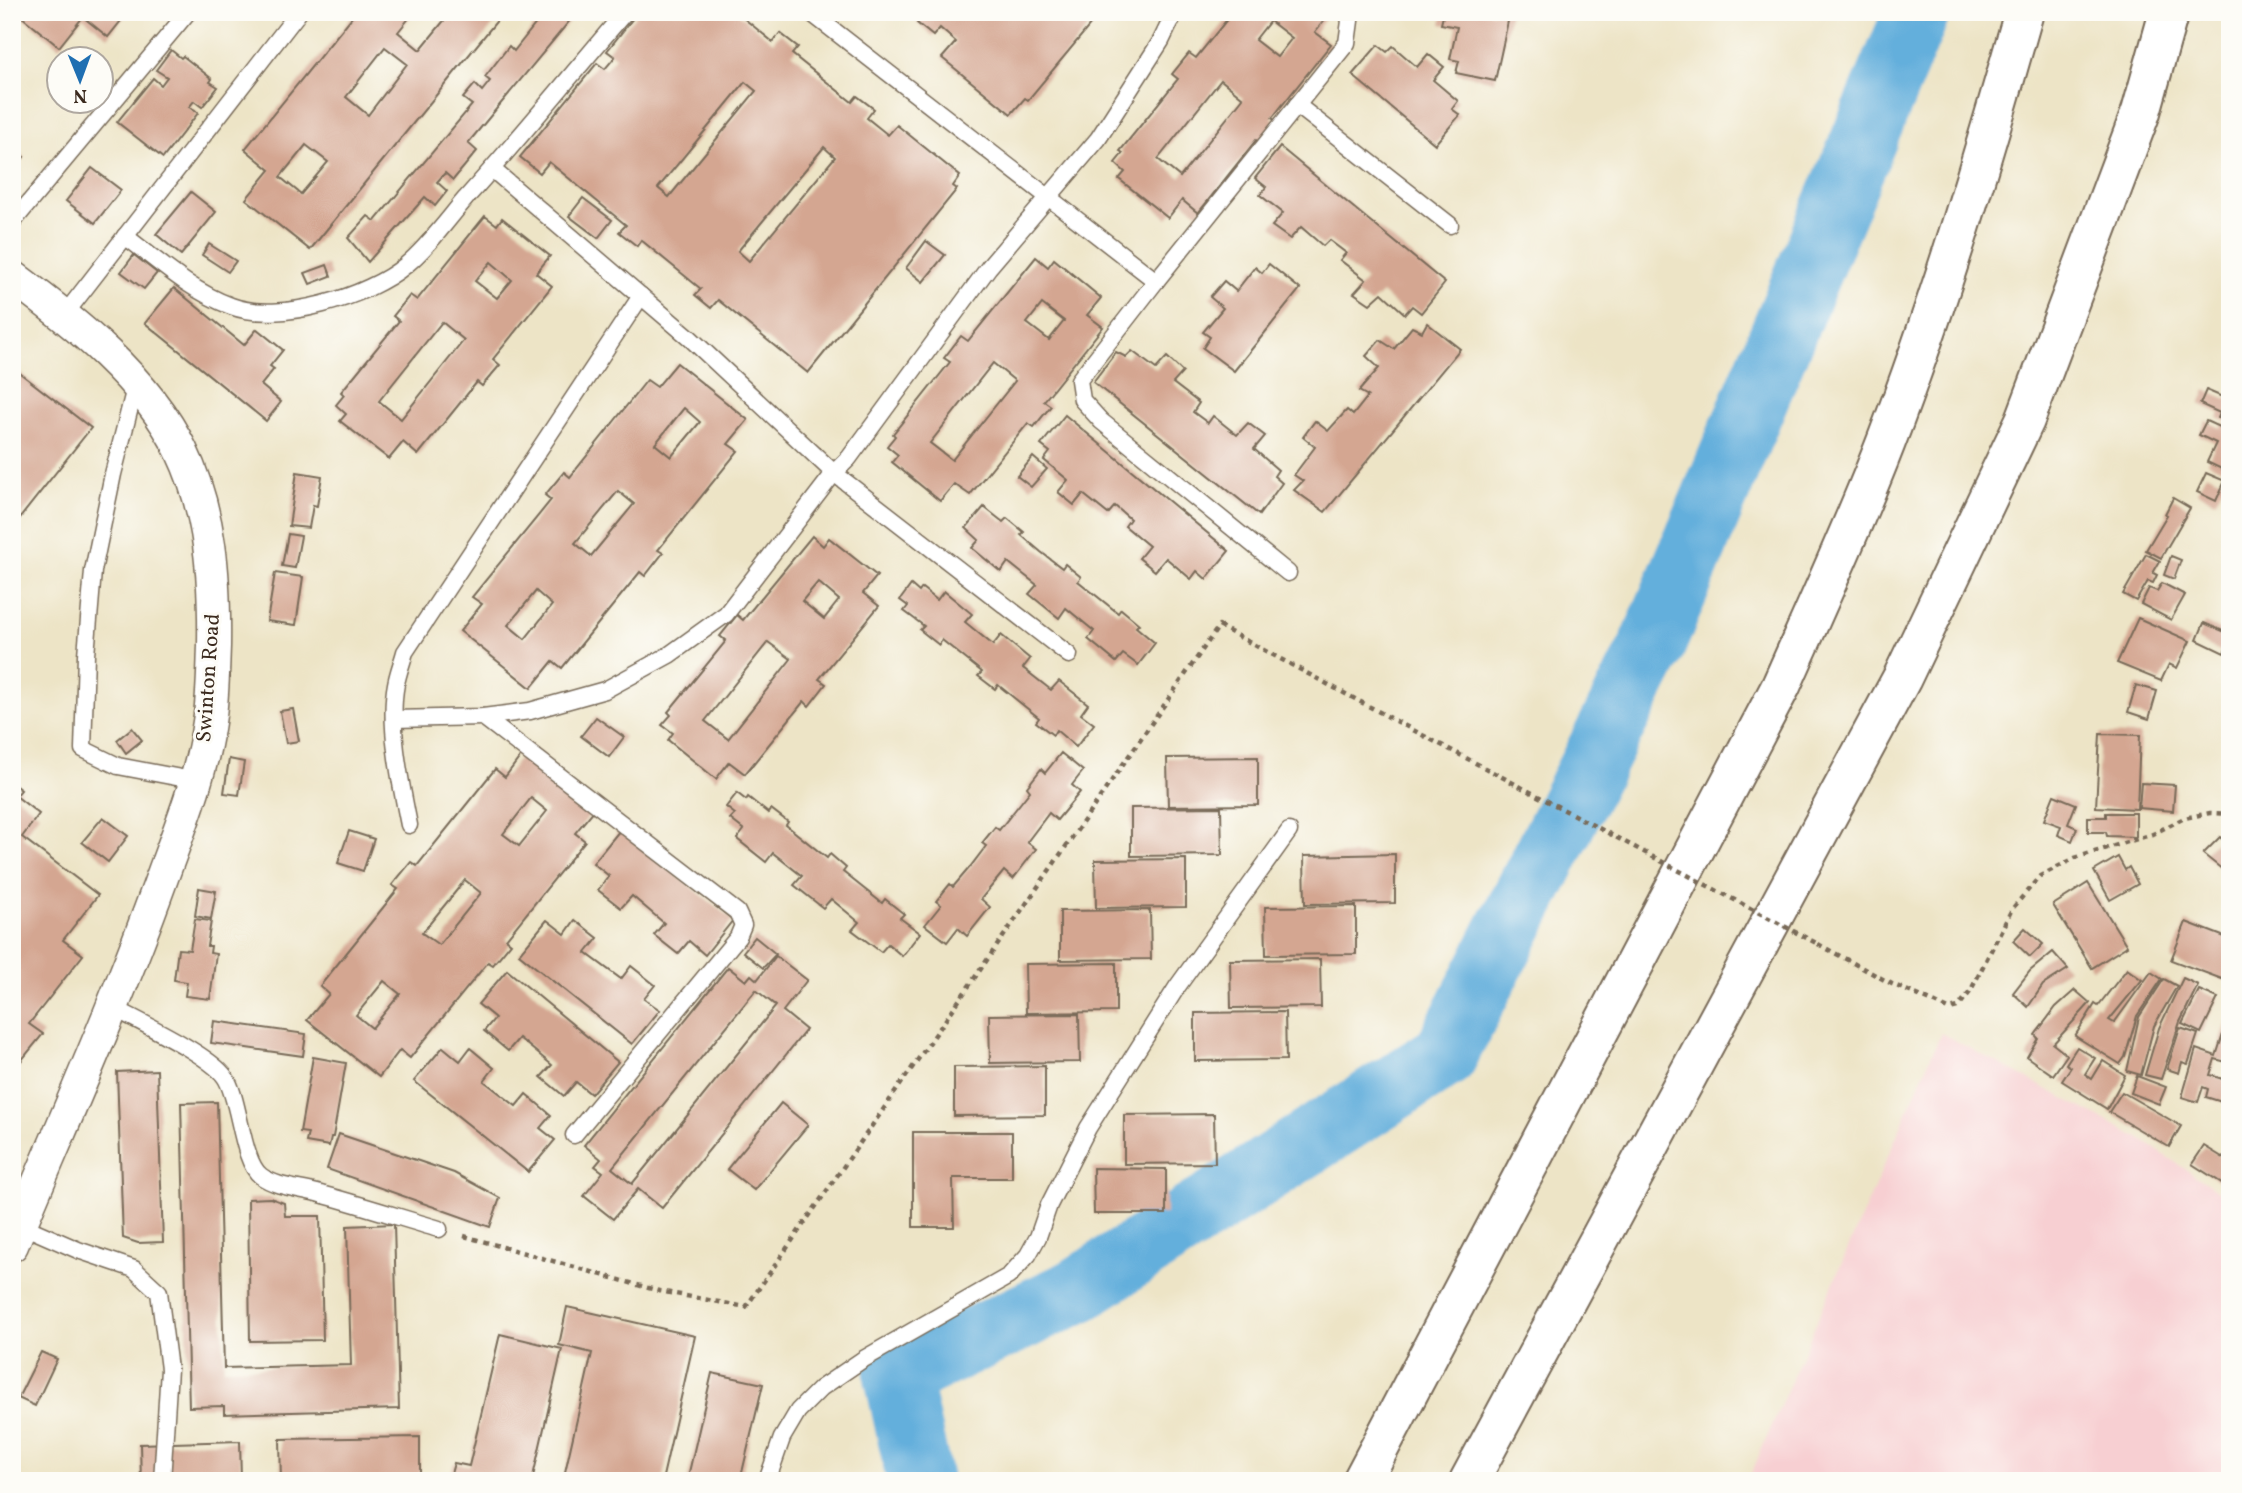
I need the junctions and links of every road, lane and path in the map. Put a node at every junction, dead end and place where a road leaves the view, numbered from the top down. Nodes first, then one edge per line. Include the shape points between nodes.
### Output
1 (188, 12) edge
2 (299, 12) edge
3 (625, 12) edge
4 (810, 12) edge
5 (1175, 12) edge
6 (1347, 12) edge
7 (2024, 12) edge
8 (2168, 12) edge
9 (1297, 105) junction
10 (492, 169) junction
11 (1049, 198) junction
12 (12, 223) edge
13 (1450, 225) dead end
14 (125, 236) junction
15 (12, 276) edge
16 (1156, 281) junction
17 (641, 296) junction
18 (65, 314) junction
19 (136, 384) junction
20 (834, 474) junction
21 (1288, 573) dead end
22 (1069, 655) dead end
23 (484, 717) junction
24 (394, 719) junction
25 (197, 781) junction
26 (2230, 814) edge
27 (409, 825) dead end
28 (1289, 831) dead end
29 (112, 1007) junction
30 (574, 1135) dead end
31 (439, 1229) joint
32 (16, 1235) edge
33 (162, 1481) edge
34 (767, 1481) edge
35 (1362, 1481) edge
36 (1469, 1481) edge

1 - 12 lane
2 - 14 lane
3 - 10 lane
4 - 11 lane
5 - 11 lane via 1098,139
6 - 9 lane via 1348,43
7 - 35 highway via 1978,176 1933,312 1886,442 1781,686
8 - 36 highway via 2141,112 2025,420 1902,678
9 - 13 lane
9 - 16 lane
10 - 14 lane via 407,265 345,299 306,307 264,312 232,307 188,285
10 - 17 lane
11 - 16 lane
11 - 20 lane via 989,267
14 - 18 lane
15 - 18 street, Swinton Road
16 - 21 lane via 1080,380 1082,400 1101,421
17 - 20 lane
17 - 24 lane via 405,652 395,685
18 - 19 street, Swinton Road
19 - 25 street, Swinton Road via 180,447 198,488 209,539 215,592 210,720
19 - 25 lane via 93,570 83,749 118,766
20 - 22 lane
20 - 23 lane via 726,614 669,655 605,690 530,711
23 - 24 lane
23 - 30 lane via 737,912 743,925 738,937
24 - 27 lane
25 - 29 street, Swinton Road
26 - 31 path, bridge via 2184,818 2153,834 2075,858 2040,876 2012,909 1970,992 1958,1007 1949,1009 1892,984 1219,626 746,1307 659,1291
28 - 34 lane via 1177,987 1088,1128 1028,1255 1009,1276 821,1388 798,1411 782,1438
29 - 31 lane via 181,1045 226,1078 258,1175 275,1184
29 - 32 street, Swinton Road
32 - 33 lane via 134,1269 159,1292 169,1369

